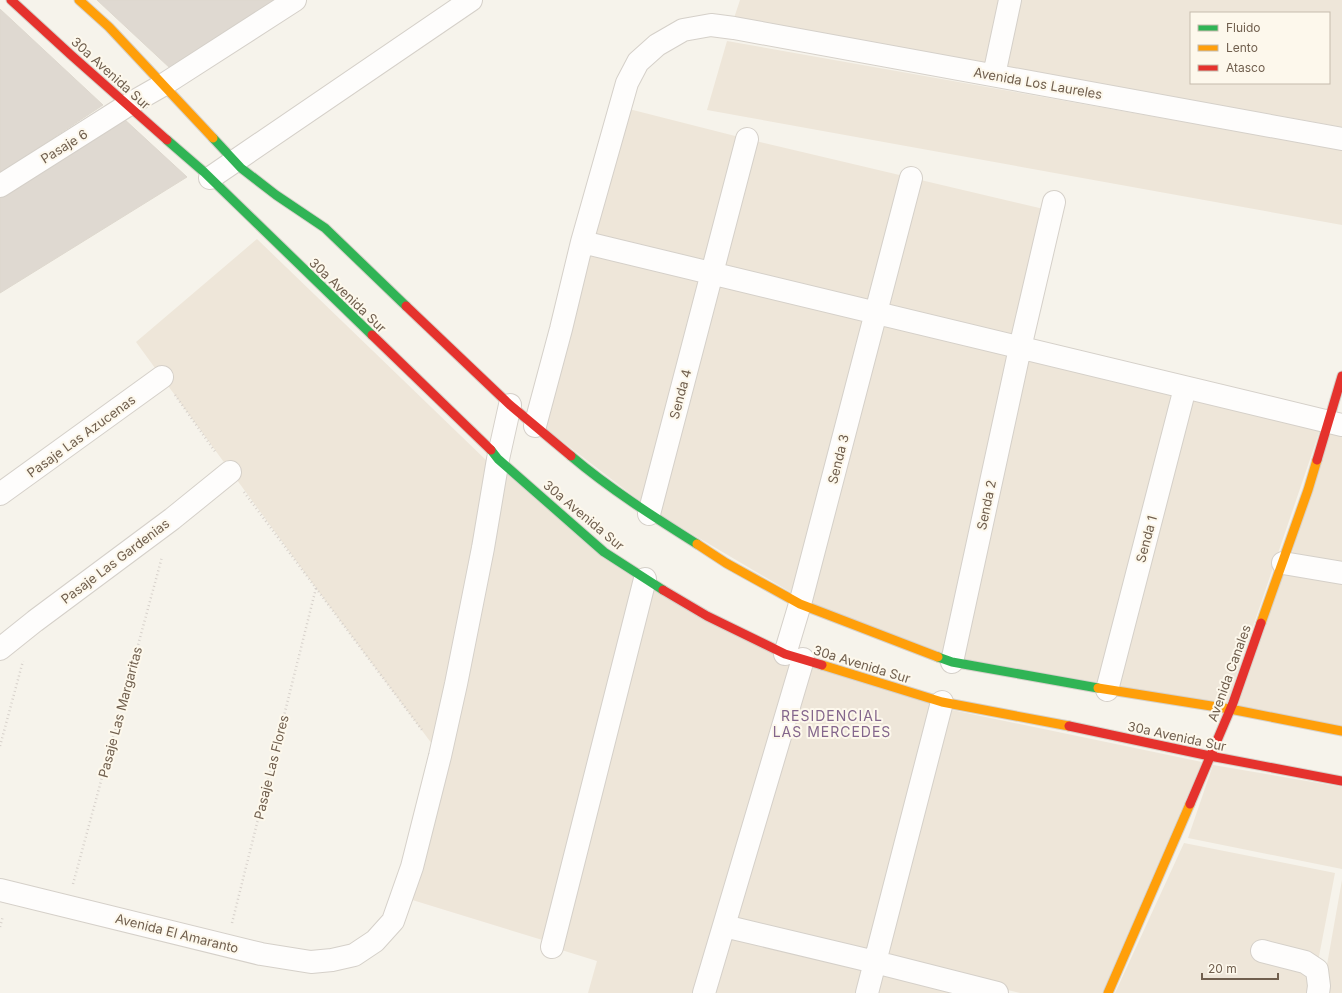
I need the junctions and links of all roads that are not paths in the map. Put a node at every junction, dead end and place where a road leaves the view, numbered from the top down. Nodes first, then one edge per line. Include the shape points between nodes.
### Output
1 (11, 0) edge
2 (79, 0) edge
3 (295, 0) edge
4 (471, 0) edge
5 (1010, 0) edge
6 (994, 75) junction
7 (163, 85) junction
8 (128, 105) junction
9 (747, 139) dead end
10 (1342, 139) edge
11 (235, 162) junction
12 (210, 178) junction
13 (910, 178) dead end
14 (0, 186) edge
15 (1054, 202) dead end
16 (582, 242) junction
17 (712, 274) junction
18 (875, 313) junction
19 (1020, 348) junction
20 (1342, 376) edge
21 (162, 377) road end
22 (1185, 388) junction
23 (510, 405) junction
24 (1335, 424) edge
25 (535, 426) junction
26 (498, 459) junction
27 (230, 472) road end
28 (0, 494) edge
29 (649, 514) junction
30 (1283, 563) junction
31 (1342, 573) edge
32 (645, 579) junction
33 (800, 604) junction
34 (0, 649) edge
35 (794, 656) junction
36 (952, 662) junction
37 (1107, 690) junction
38 (942, 702) junction
39 (1230, 709) junction
40 (1342, 731) edge
41 (1210, 756) junction
42 (1342, 781) edge
43 (0, 890) edge
44 (724, 926) junction
45 (552, 947) dead end
46 (1262, 952) dead end
47 (875, 962) junction
48 (704, 993) edge
49 (867, 993) edge
50 (997, 993) edge
51 (1108, 993) edge
52 (1318, 993) edge

1 - 8 street, 30a Avenida Sur
2 - 7 street, 30a Avenida Sur via 109,27
3 - 7 street, Pasaje 6
4 - 11 street
5 - 6 street
6 - 10 street, Avenida Los Laureles
6 - 16 street, Avenida Los Laureles via 734,28 711,25 683,30 657,45 638,62 626,83
7 - 8 street, Pasaje 6
7 - 11 street, 30a Avenida Sur
8 - 12 street, 30a Avenida Sur
8 - 14 street, Pasaje 6
9 - 17 street, Senda 4
11 - 12 street
11 - 23 street, 30a Avenida Sur via 276,195 325,228
12 - 26 street, 30a Avenida Sur
13 - 18 street, Senda 3
15 - 19 street, Senda 2
16 - 17 street
16 - 25 street, Avenida Los Laureles
17 - 18 street
17 - 29 street, Senda 4
18 - 19 street
18 - 33 street, Senda 3
19 - 22 street
19 - 36 street, Senda 2
20 - 24 street, Avenida Canales
21 - 28 street, Pasaje Las Azucenas
22 - 24 street
22 - 37 street, Senda 1
23 - 25 street, 30a Avenida Sur
23 - 26 street
24 - 30 street, Avenida Canales via 1308,490
25 - 29 street, 30a Avenida Sur via 592,474
26 - 32 street, 30a Avenida Sur via 604,552
26 - 43 street, Avenida El Amaranto via 456,684 412,867 393,921 375,941 354,955 311,962 261,954
27 - 34 street, Pasaje Las Gardenias
29 - 33 street, 30a Avenida Sur
30 - 31 street
30 - 39 street, Avenida Canales
32 - 35 street, 30a Avenida Sur via 707,616
32 - 45 street
33 - 35 street, Senda 3
33 - 36 street, 30a Avenida Sur
35 - 38 street, 30a Avenida Sur
35 - 44 street, Senda 3
36 - 37 street, 30a Avenida Sur
37 - 39 street, 30a Avenida Sur
38 - 41 street, 30a Avenida Sur
38 - 47 street
39 - 40 street, 30a Avenida Sur
39 - 41 street, Avenida Canales
41 - 42 street, 30a Avenida Sur
41 - 51 street, Avenida Canales
44 - 47 street
44 - 48 street, Senda 3
46 - 52 street via 1305,962 1317,970
47 - 49 street
47 - 50 street

